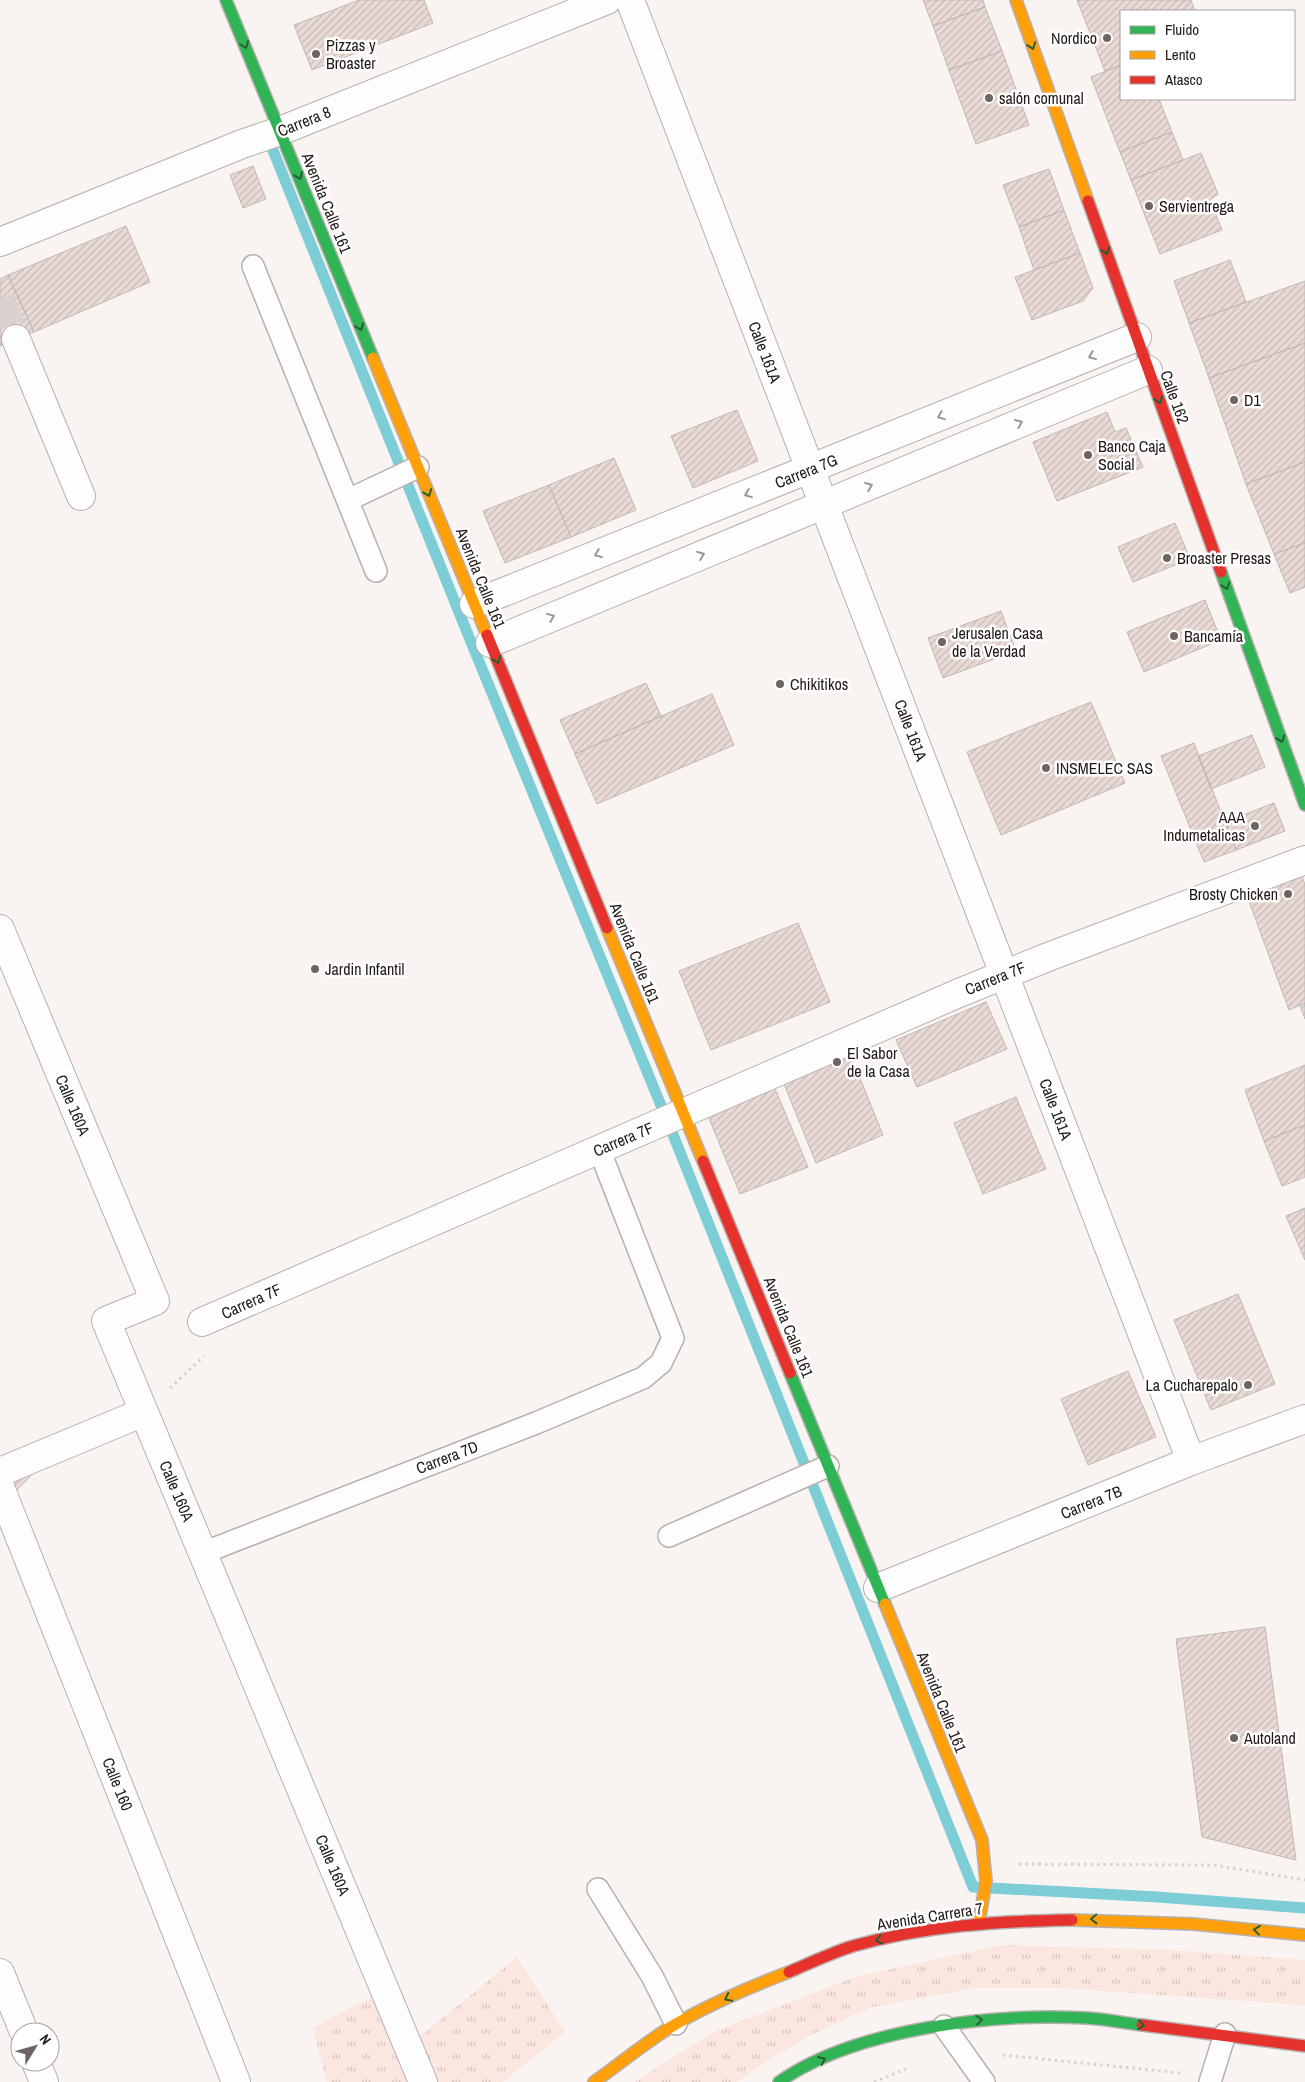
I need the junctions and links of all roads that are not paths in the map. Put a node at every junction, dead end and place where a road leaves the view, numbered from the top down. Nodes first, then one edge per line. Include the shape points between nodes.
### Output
1 (226, 0) edge
2 (607, 0) edge
3 (630, 0) edge
4 (1016, 0) edge
5 (280, 131) junction
6 (0, 242) edge
7 (253, 266) dead end
8 (1137, 338) junction
9 (16, 339) tunnel mouth
10 (1148, 370) junction
11 (418, 467) junction
12 (810, 469) junction
13 (81, 496) dead end
14 (348, 500) junction
15 (824, 504) junction
16 (376, 571) dead end
17 (474, 604) junction
18 (490, 643) junction
19 (1305, 805) edge
20 (1305, 860) edge
21 (0, 929) edge
22 (1004, 974) junction
23 (683, 1113) junction
24 (599, 1149) junction
25 (202, 1322) road end
26 (144, 1412) junction
27 (1305, 1419) edge
28 (1191, 1461) junction
29 (828, 1466) junction
30 (0, 1472) edge
31 (0, 1487) edge
32 (669, 1536) dead end
33 (203, 1553) junction
34 (878, 1588) junction
35 (598, 1889) dead end
36 (979, 1922) junction
37 (1305, 1935) edge
38 (0, 1972) edge
39 (20, 2022) edge
40 (676, 2024) junction
41 (944, 2026) junction
42 (1225, 2034) junction
43 (1305, 2046) edge
44 (1211, 2079) edge
45 (236, 2082) edge
46 (423, 2082) edge
47 (594, 2082) edge
48 (779, 2082) edge
49 (984, 2082) edge

1 -> 5 main road, Avenida Calle 161
2 - 5 street, Carrera 8
3 - 12 street, Calle 161A
4 -> 8 main road, Calle 162
5 - 6 street, Carrera 8
5 -> 11 main road, Avenida Calle 161
7 - 14 lane
8 - 10 main road, Calle 162
8 -> 12 street, Carrera 7G
9 - 13 street
15 -> 10 street
10 -> 19 main road, Calle 162
11 - 14 lane
11 -> 17 main road, Avenida Calle 161
12 - 15 street, Calle 161A
12 -> 17 street, Carrera 7G
14 - 16 lane
18 -> 15 street
15 - 22 street, Calle 161A
17 - 18 main road, Avenida Calle 161
18 -> 23 main road, Avenida Calle 161
20 - 22 street, Carrera 7F
21 - 26 street, Calle 160A via 155,1301 106,1321
22 - 23 street, Carrera 7F
22 - 28 street, Calle 161A
23 - 24 street, Carrera 7F
23 - 29 main road, Avenida Calle 161
24 - 25 street, Carrera 7F
24 - 33 lane, Carrera 7D via 673,1338 661,1363 644,1378 536,1423
26 - 30 street
26 - 33 street, Calle 160A
27 - 28 street, Carrera 7B
28 - 34 street, Carrera 7B
29 - 32 lane
29 - 34 main road, Avenida Calle 161
31 - 45 street, Calle 160
33 - 46 street, Calle 160A
34 - 36 main road, Avenida Calle 161 via 982,1840 987,1886
35 - 40 lane via 652,1976
37 -> 36 main road, Avenida Carrera 7 via 1202,1924 1101,1919
36 -> 40 main road, Avenida Carrera 7 via 919,1930 856,1945 751,1986
38 - 39 street
40 - 47 main road, Avenida Carrera 7
41 -> 42 main road via 982,2019 1086,2018
48 -> 41 main road via 838,2052 896,2034
41 - 49 lane
42 - 43 main road
42 - 44 lane

